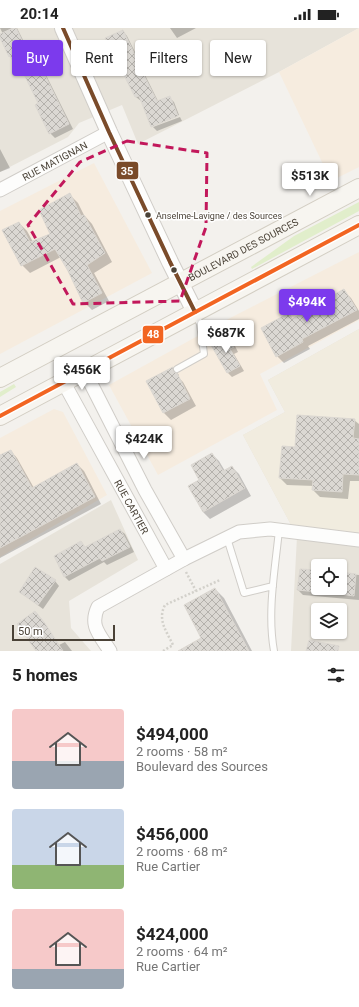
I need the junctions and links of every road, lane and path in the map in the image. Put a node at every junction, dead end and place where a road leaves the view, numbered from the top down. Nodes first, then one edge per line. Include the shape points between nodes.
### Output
1 (67, 29) edge
2 (109, 132) junction
3 (359, 188) edge
4 (0, 190) edge
5 (359, 225) edge
6 (180, 282) junction
7 (195, 312) junction
8 (177, 369) dead end
9 (85, 372) junction
10 (0, 378) edge
11 (64, 383) junction
12 (0, 416) edge
13 (279, 530) junction
14 (227, 538) junction
15 (359, 540) edge
16 (182, 560) junction
17 (166, 569) junction
18 (220, 580) dead end
19 (272, 586) junction
20 (196, 591) junction
21 (110, 651) edge
22 (163, 651) edge
23 (274, 651) edge

1 - 2 street
2 - 4 street, RUE MATIGNAN
2 - 6 street
3 - 6 main road, BOULEVARD DES SOURCES
5 - 7 main road
6 - 7 street
6 - 10 main road, BOULEVARD DES SOURCES
7 - 8 lane via 200,324 204,354
7 - 9 main road
9 - 11 main road
9 - 16 street, RUE CARTIER
11 - 12 main road
11 - 17 street, RUE CARTIER
13 - 14 street via 239,532
13 - 15 street
13 - 19 lane
14 - 16 street
14 - 19 lane via 244,594
16 - 17 street
16 - 20 path
17 - 21 street via 98,606 94,615 95,626
18 - 20 path
19 - 23 lane
20 - 22 path via 165,605 161,612 162,622 173,645

